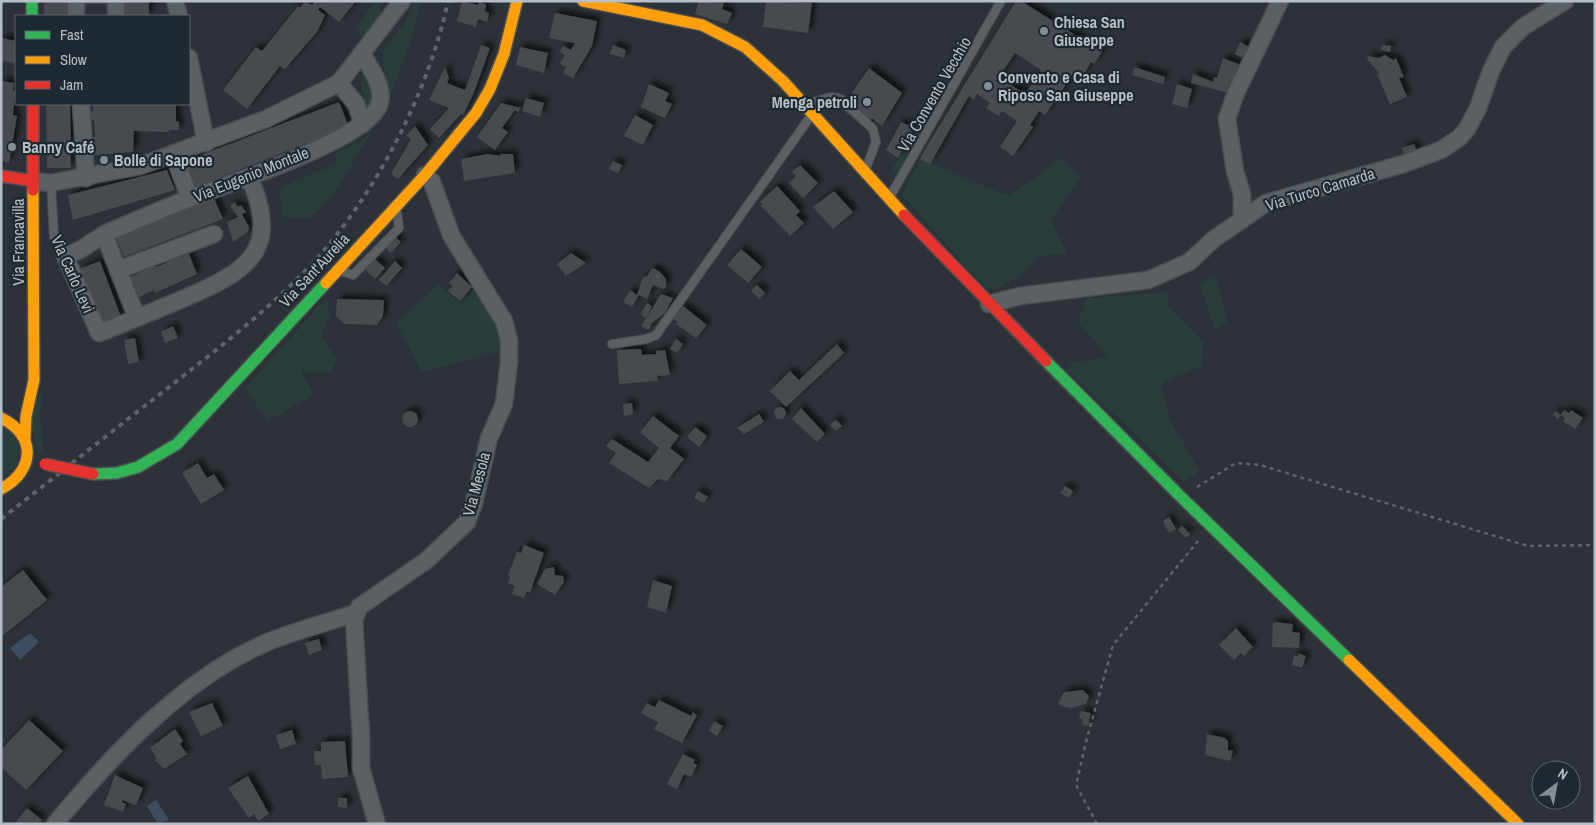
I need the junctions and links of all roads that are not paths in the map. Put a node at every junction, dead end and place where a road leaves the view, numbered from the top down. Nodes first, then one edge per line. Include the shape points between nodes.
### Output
1 (32, 1) edge
2 (76, 1) edge
3 (116, 1) edge
4 (175, 1) edge
5 (402, 1) edge
6 (503, 1) edge
7 (517, 1) edge
8 (583, 1) edge
9 (1001, 1) edge
10 (1280, 1) edge
11 (1565, 1) edge
12 (392, 9) edge
13 (32, 15) edge
14 (76, 15) edge
15 (116, 15) edge
16 (179, 15) edge
17 (508, 33) junction
18 (362, 54) junction
19 (190, 63) edge
20 (339, 84) junction
21 (804, 104) junction
22 (33, 105) edge
23 (81, 105) edge
24 (812, 114) junction
25 (363, 124) junction
26 (206, 143) junction
27 (174, 154) junction
28 (865, 172) junction
29 (425, 175) junction
30 (1, 176) edge
31 (249, 177) junction
32 (86, 178) junction
33 (34, 181) junction
34 (51, 183) junction
35 (190, 198) junction
36 (889, 199) junction
37 (396, 206) junction
38 (1242, 220) junction
39 (104, 234) junction
40 (214, 234) dead end
41 (65, 256) junction
42 (118, 270) junction
43 (336, 270) junction
44 (989, 304) junction
45 (137, 318) junction
46 (612, 344) dead end
47 (34, 380) junction
48 (7, 411) edge
49 (25, 438) junction
50 (28, 450) junction
51 (45, 464) junction
52 (22, 474) junction
53 (2, 489) edge
54 (356, 613) junction
55 (55, 824) edge
56 (377, 824) edge
57 (1518, 824) edge

1 - 13 main road
2 - 14 street
3 - 15 street
4 - 16 street
5 - 12 street
6 - 17 main road
7 - 17 main road, Via Sant'Aurelia
8 - 21 main road via 702,25 746,47
9 - 36 lane, Via Convento Vecchio
10 - 38 street via 1227,118 1242,194
11 - 38 street, Via Turco Camarda via 1523,27 1503,47 1467,129 1447,146 1403,164 1266,204
12 - 18 street
17 - 29 main road, Via Sant'Aurelia via 504,54 476,113
18 - 20 street
18 - 25 street, Via Eugenio Montale via 379,80 379,107
19 - 26 street
20 - 25 street via 356,104
20 - 26 street
21 - 24 main road
21 - 28 lane via 831,96 841,99 873,129 876,142
22 - 33 main road, Via Francavilla
23 - 32 street
24 - 28 main road
24 - 46 lane via 656,336
25 - 31 street, Via Eugenio Montale via 350,133
26 - 27 street
27 - 32 street via 140,166
27 - 35 street
28 - 36 main road
29 - 37 main road, Via Sant'Aurelia
29 - 54 street, Via Mesola via 432,182 451,235 504,321 509,340 504,404 489,438 467,522 427,560 359,607
30 - 33 main road
31 - 35 street, Via Eugenio Montale
31 - 45 street via 263,215 260,240 245,267 228,279
32 - 34 street
33 - 34 street
33 - 47 main road, Via Francavilla
34 - 41 lane, Via Carlo Levi via 54,237
35 - 39 street, Via Eugenio Montale
36 - 44 main road
37 - 43 main road, Via Sant'Aurelia
37 - 43 lane via 399,228 353,275
38 - 44 street, Via Turco Camarda via 1189,262 1148,280 1020,296
39 - 41 street, Via Eugenio Montale via 81,251
39 - 42 street
40 - 42 street
41 - 45 street, Via Carlo Levi via 99,333
42 - 45 street
43 - 51 main road, Via Sant'Aurelia, bridge via 178,444 146,465 108,475
44 - 57 main road via 1180,496
47 - 48 main road via 27,393
47 - 49 main road, Via Francavilla
48 - 49 main road
49 - 50 main road
50 - 51 main road
50 - 52 main road
51 - 52 main road
52 - 53 main road
54 - 55 street via 263,644 204,678 128,742
54 - 56 street via 354,650 361,768

